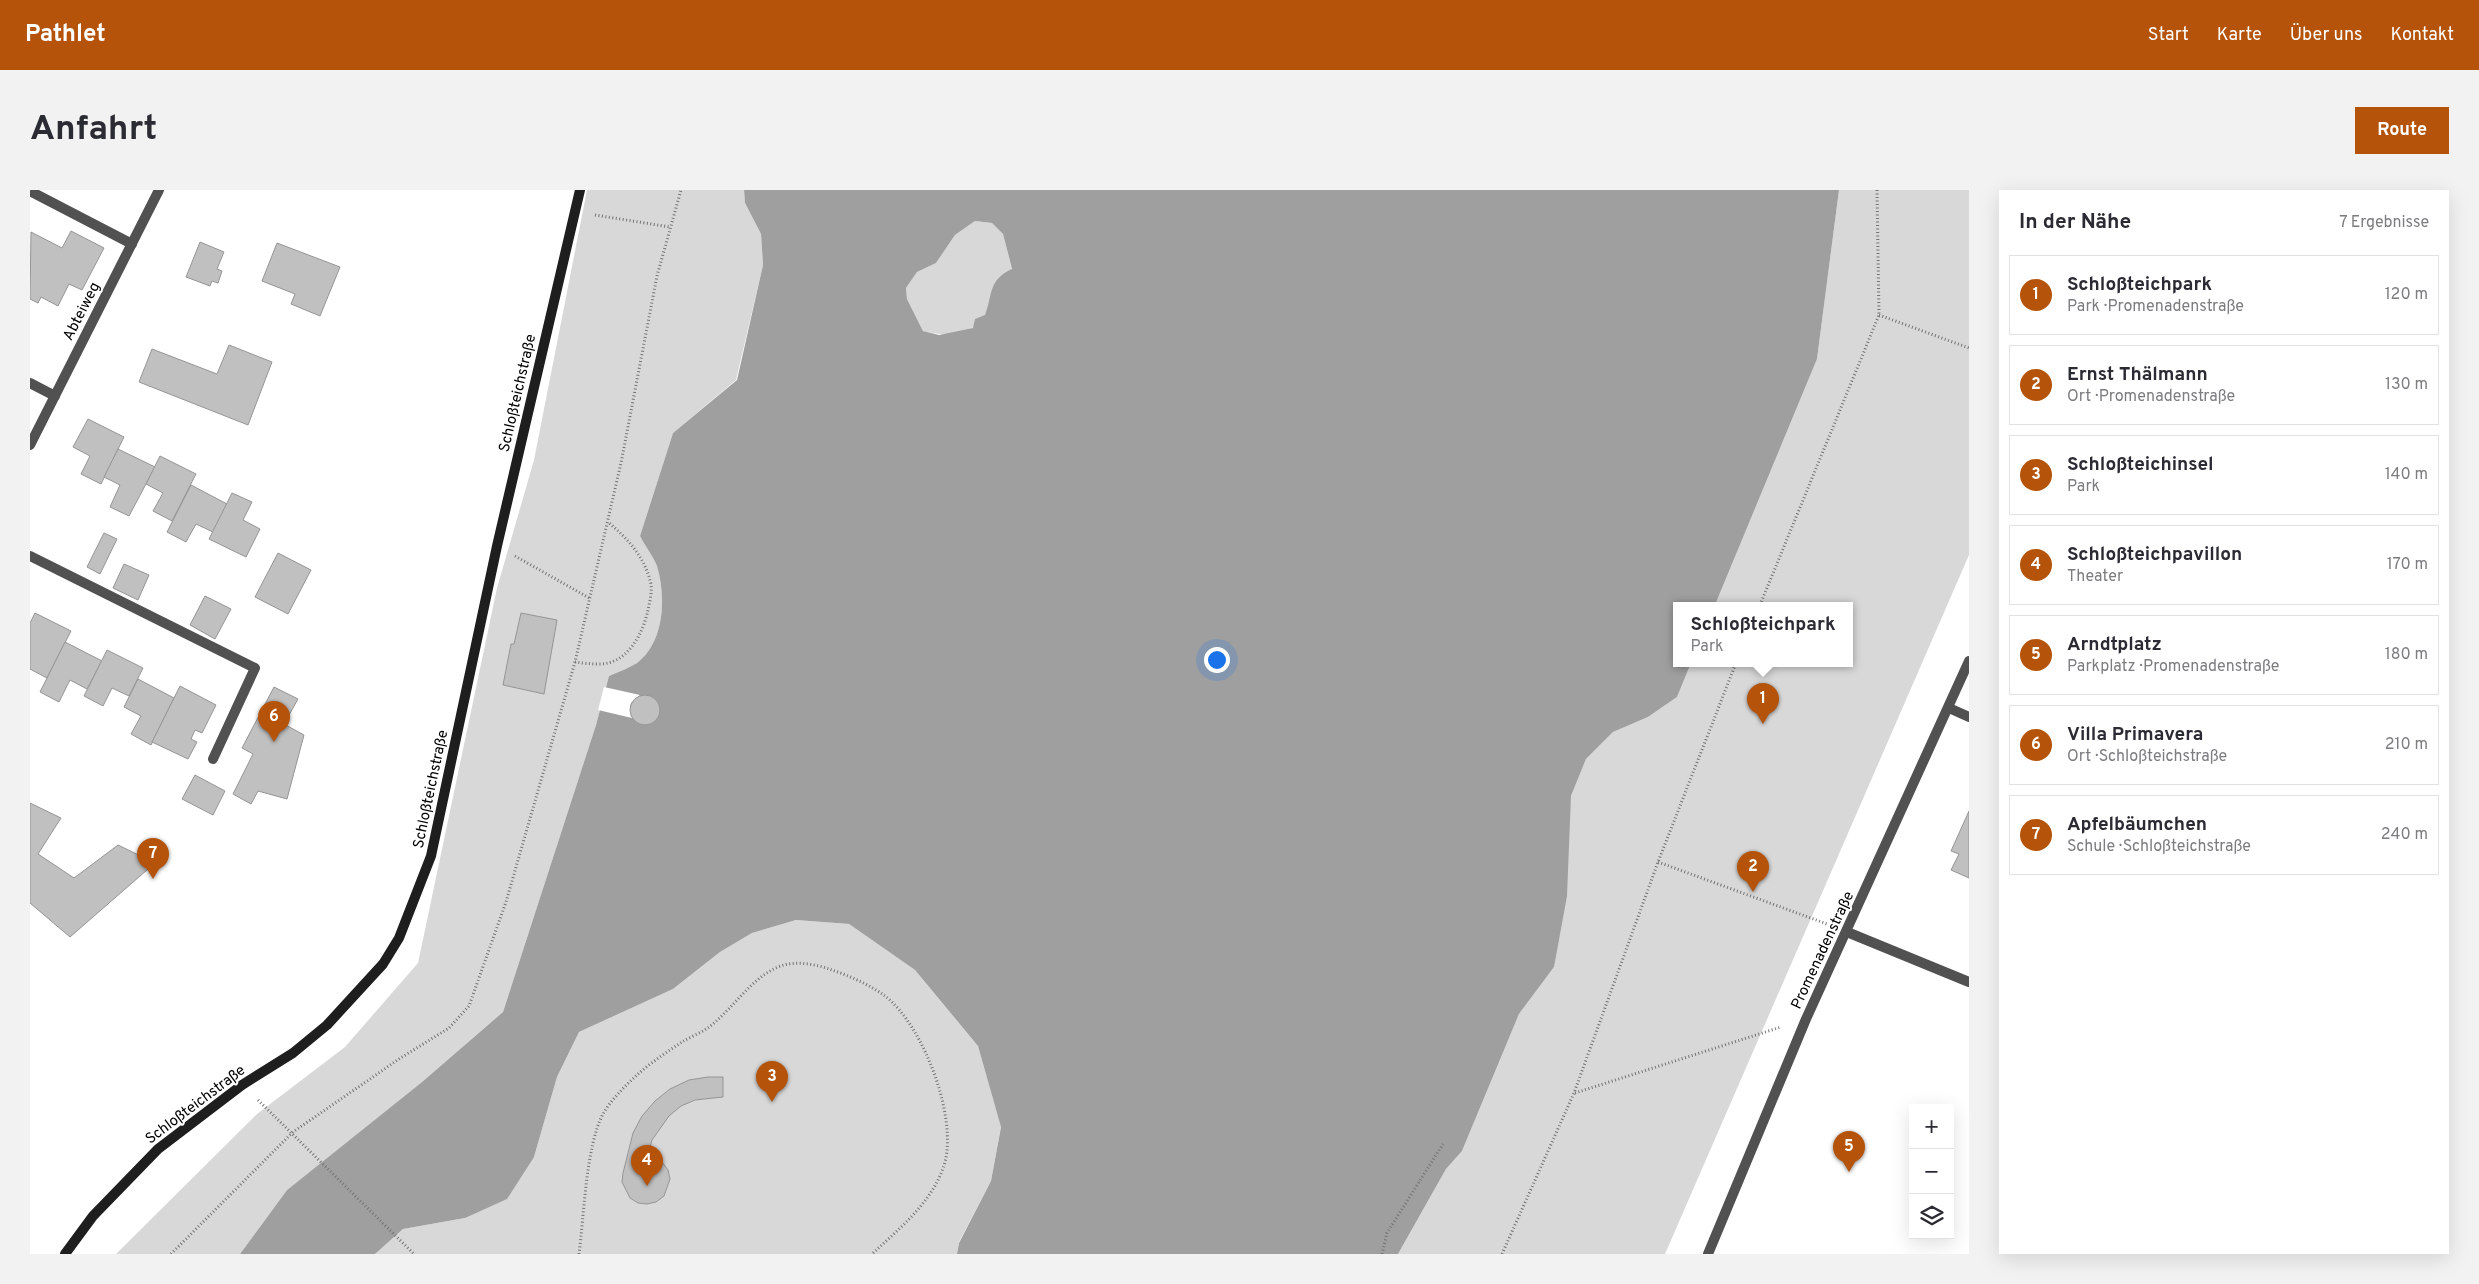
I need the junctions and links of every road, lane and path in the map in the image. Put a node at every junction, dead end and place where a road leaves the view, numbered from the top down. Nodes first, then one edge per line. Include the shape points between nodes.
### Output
1 (30, 190) edge
2 (158, 190) edge
3 (580, 190) edge
4 (681, 190) edge
5 (1877, 190) edge
6 (576, 212) junction
7 (670, 228) junction
8 (132, 244) junction
9 (1879, 315) junction
10 (1969, 348) edge
11 (30, 383) edge
12 (55, 396) junction
13 (30, 445) edge
14 (608, 522) junction
15 (497, 546) junction
16 (30, 556) edge
17 (591, 599) junction
18 (1761, 602) edge
19 (1969, 661) edge
20 (575, 662) junction
21 (1734, 667) edge
22 (1949, 708) junction
23 (1969, 717) edge
24 (213, 759) dead end
25 (1658, 862) junction
26 (1847, 932) junction
27 (1969, 982) edge
28 (1806, 1019) junction
29 (242, 1085) junction
30 (1574, 1093) junction
31 (293, 1132) junction
32 (1443, 1144) dead end
33 (65, 1254) edge
34 (171, 1254) edge
35 (414, 1254) edge
36 (579, 1254) edge
37 (872, 1254) edge
38 (1382, 1254) edge
39 (1502, 1254) edge
40 (1708, 1254) edge

1 - 8 street
2 - 8 street, Abteiweg
3 - 6 main road, Schloßteichstraße
4 - 7 path
5 - 9 path
6 - 7 path
6 - 15 main road, Schloßteichstraße
7 - 14 path via 657,276
8 - 12 street, Abteiweg
9 - 10 path
9 - 18 path
11 - 12 street
12 - 13 street, Abteiweg
14 - 17 path
14 - 20 path via 636,550 645,565 651,582 647,615 640,635 628,652 600,665
15 - 17 path
15 - 29 main road, Schloßteichstraße via 431,856 399,938 383,964 327,1025 293,1053
16 - 24 street via 255,668
17 - 20 path
19 - 22 street, Promenadenstraße
20 - 31 path via 506,902 469,1006 449,1028
21 - 25 path
22 - 23 street
22 - 26 street, Promenadenstraße
25 - 26 path
25 - 30 path
26 - 27 street
26 - 28 street, Promenadenstraße
28 - 30 path
28 - 40 street, Promenadenstraße
29 - 31 path
29 - 33 main road, Schloßteichstraße via 158,1149 93,1216
30 - 39 path
31 - 34 path
31 - 35 path
32 - 38 path via 1388,1233
36 - 37 path via 596,1133 604,1113 618,1093 682,1042 708,1028 764,975 779,966 801,964 838,972 886,997 917,1034 943,1100 947,1127 945,1162 929,1196 901,1229

